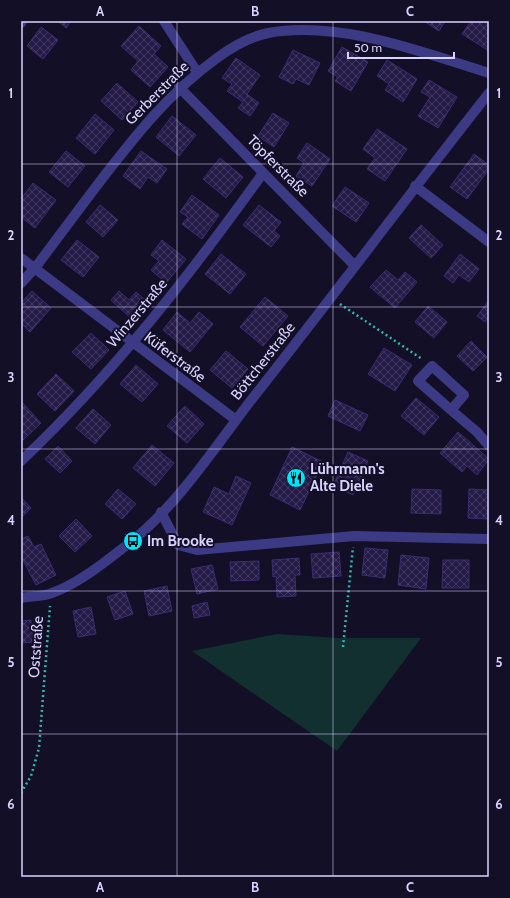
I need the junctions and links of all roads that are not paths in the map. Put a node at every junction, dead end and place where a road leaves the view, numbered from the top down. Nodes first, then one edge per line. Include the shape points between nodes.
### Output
1 (164, 21) edge
2 (197, 72) junction
3 (489, 73) edge
4 (179, 87) junction
5 (489, 93) edge
6 (263, 173) junction
7 (415, 186) junction
8 (489, 242) edge
9 (21, 258) edge
10 (355, 266) junction
11 (35, 268) junction
12 (21, 283) edge
13 (133, 344) junction
14 (450, 410) junction
15 (236, 420) junction
16 (489, 446) edge
17 (21, 460) edge
18 (161, 512) junction
19 (489, 539) edge
20 (21, 598) edge

1 - 2 street
2 - 3 street, Gerberstraße via 246,40 267,33 290,30 346,34 379,41
2 - 4 street, Gerberstraße
4 - 6 street, Töpferstraße
4 - 11 street, Gerberstraße via 132,139
5 - 7 street, Böttcherstraße
6 - 10 street, Töpferstraße
6 - 13 street, Winzerstraße via 201,259
7 - 8 street
7 - 10 street, Böttcherstraße
9 - 11 street, Küferstraße
10 - 15 street, Böttcherstraße
11 - 12 street, Gerberstraße
11 - 13 street, Küferstraße
13 - 15 street, Küferstraße
13 - 17 street, Winzerstraße
14 - 14 street via 464,395 432,366 418,381
14 - 16 street via 477,432
15 - 18 street, Böttcherstraße via 197,472
18 - 19 street via 178,545 196,550 354,536
18 - 20 street, Böttcherstraße via 133,540 87,574 51,594

